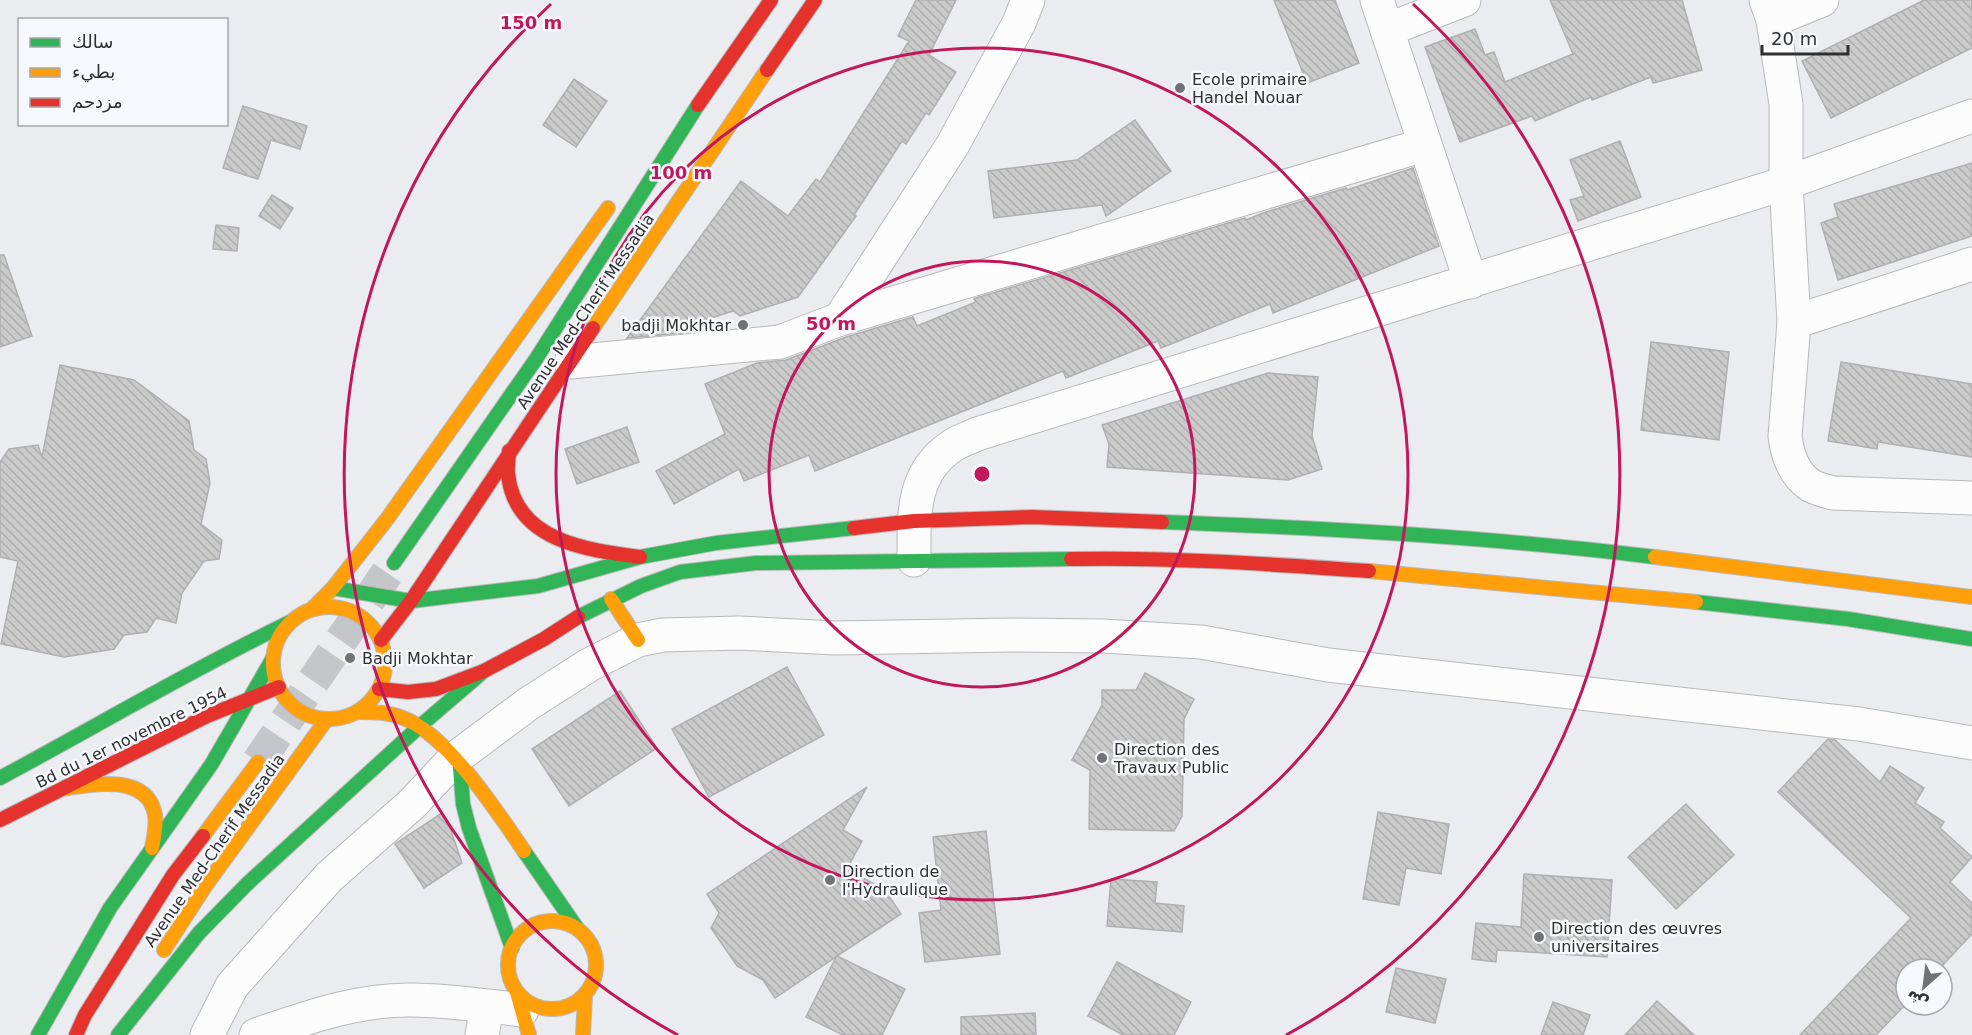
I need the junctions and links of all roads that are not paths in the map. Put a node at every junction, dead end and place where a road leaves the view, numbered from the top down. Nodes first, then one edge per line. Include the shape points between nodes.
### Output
1 (771, 0) edge
2 (815, 0) edge
3 (1028, 0) edge
4 (1464, 0) edge
5 (1822, 0) edge
6 (1769, 10) edge
7 (1382, 15) edge
8 (693, 112) junction
9 (1972, 116) edge
10 (1424, 145) junction
11 (639, 173) dead end
12 (1786, 183) junction
13 (616, 199) dead end
14 (1972, 264) edge
15 (1471, 282) junction
16 (840, 319) junction
17 (1794, 322) junction
18 (571, 362) junction
19 (509, 451) junction
20 (1972, 498) edge
21 (914, 521) junction
22 (640, 557) junction
23 (914, 560) junction
24 (394, 563) tunnel mouth
25 (333, 588) junction
26 (1972, 597) edge
27 (611, 599) junction
28 (411, 601) junction
29 (312, 609) junction
30 (290, 622) junction
31 (1972, 639) edge
32 (381, 640) junction
33 (638, 640) junction
34 (273, 658) junction
35 (484, 672) junction
36 (279, 687) junction
37 (379, 689) junction
38 (252, 696) junction
39 (357, 712) junction
40 (327, 719) junction
41 (420, 726) junction
42 (1972, 742) edge
43 (258, 762) tunnel mouth
44 (456, 764) junction
45 (0, 778) edge
46 (62, 789) junction
47 (0, 820) edge
48 (152, 848) junction
49 (576, 928) junction
50 (512, 948) junction
51 (522, 1012) edge
52 (485, 1021) edge
53 (589, 1023) edge
54 (318, 1024) edge
55 (38, 1035) edge
56 (76, 1035) edge
57 (117, 1035) edge
58 (207, 1035) edge
59 (256, 1035) edge

1 - 8 main road
2 - 18 main road, Avenue Med-Cherif Messadia
3 - 16 street via 952,146
4 - 7 street
5 - 6 street
6 - 12 street via 1786,104
7 - 10 street
8 - 11 main road
8 - 24 main road via 536,359
9 - 12 street
10 - 15 street
10 - 16 street
12 - 15 street
12 - 17 street
13 - 25 main road via 387,519
14 - 17 street
15 - 21 street via 977,434 934,460 922,478
16 - 18 street via 780,342
17 - 20 street via 1786,449 1797,471 1811,486 1833,493
18 - 19 main road, Avenue Med-Cherif Messadia
19 - 22 main road via 508,474 514,498 544,534 587,550
19 - 28 main road, Avenue Med-Cherif Messadia
21 - 22 main road via 716,543
21 - 23 street
21 - 26 main road via 1032,517 1310,527 1573,547
22 - 28 main road via 538,586
23 - 27 main road via 717,567 680,572
23 - 31 main road via 1127,559 1259,563 1408,574 1825,616
25 - 28 main road
25 - 29 main road
27 - 33 main road
27 - 35 main road
28 - 32 main road, Avenue Med-Cherif Messadia
29 - 30 main road
29 - 32 main road via 340,607 353,612 365,619
30 - 34 main road via 281,633
30 - 45 main road via 216,658
32 - 37 main road via 386,657
33 - 42 street via 663,634 728,633 836,638 1103,636 1201,642 1328,665 1859,724
33 - 44 street via 589,664 528,704
34 - 36 main road
34 - 38 main road
35 - 37 main road via 436,689
35 - 41 main road
36 - 38 main road, Bd du 1er novembre 1954
36 - 40 main road via 290,703 307,714
37 - 39 main road
38 - 46 main road, Bd du 1er novembre 1954
38 - 48 main road via 211,765
39 - 40 main road
39 - 41 main road via 391,714
40 - 57 main road, Avenue Med-Cherif Messadia via 206,885 156,963
41 - 44 main road
41 - 57 main road via 239,892 199,933
43 - 56 main road via 173,875
44 - 49 main road via 484,793
44 - 50 main road via 469,828
44 - 58 street via 329,877 232,986
46 - 47 main road, Bd du 1er novembre 1954
46 - 48 main road via 99,784 129,786 140,791 154,811
48 - 55 main road via 110,909
49 - 50 main road via 547,921 520,935
49 - 53 main road via 595,952 597,967
50 - 51 main road via 508,962 510,978
51 - 52 street
51 - 53 main road via 526,1001 550,1010 575,1004
52 - 54 street via 411,1000 365,1004
54 - 59 street

